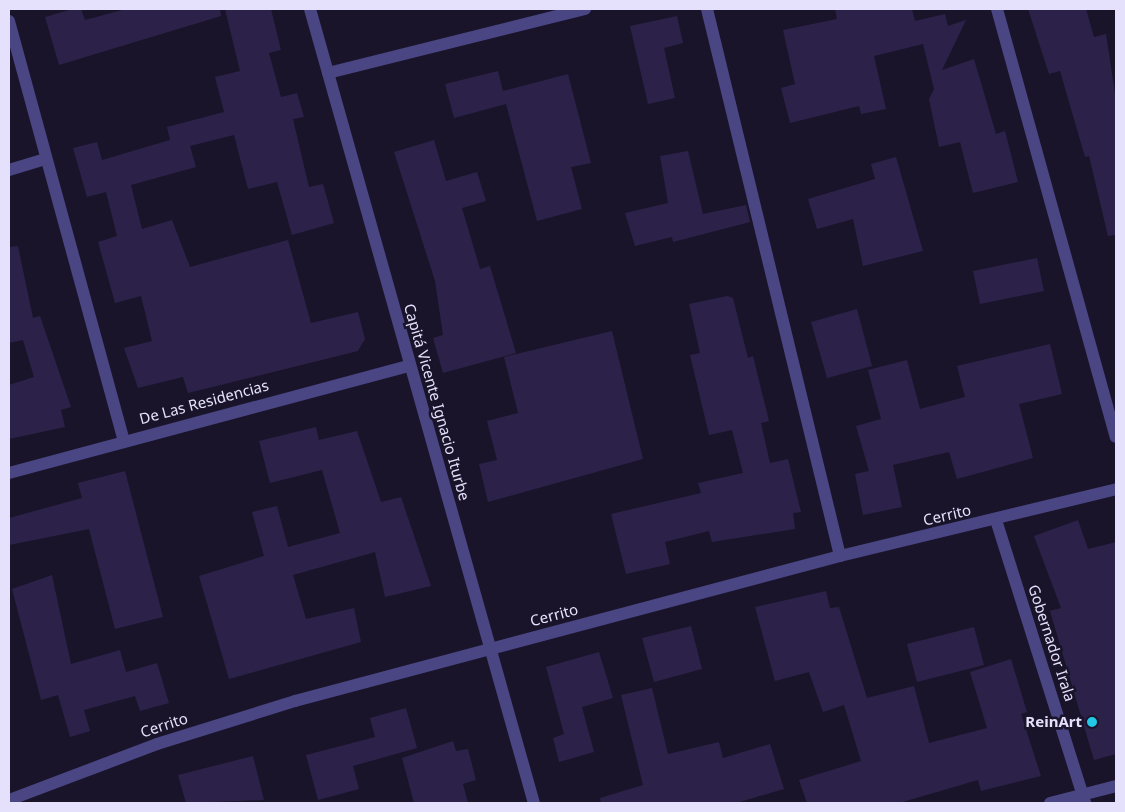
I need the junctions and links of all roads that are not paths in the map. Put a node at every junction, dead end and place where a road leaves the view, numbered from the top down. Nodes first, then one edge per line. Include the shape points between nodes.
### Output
1 (310, 9) edge
2 (584, 9) edge
3 (707, 9) edge
4 (997, 9) edge
5 (9, 21) edge
6 (328, 73) junction
7 (45, 159) junction
8 (9, 170) edge
9 (408, 366) junction
10 (1116, 437) edge
11 (124, 440) junction
12 (9, 473) edge
13 (1116, 490) edge
14 (996, 520) junction
15 (840, 556) junction
16 (493, 648) junction
17 (1116, 786) edge
18 (1084, 799) edge
19 (9, 800) edge
20 (534, 803) edge
21 (1050, 803) edge

1 - 6 street, Capitá Vicente Ignacio Iturbe
2 - 6 street
3 - 15 street
4 - 10 street
5 - 7 street
6 - 9 street, Capitá Vicente Ignacio Iturbe
7 - 8 street
7 - 11 street
9 - 11 street, De Las Residencias
9 - 16 street, Capitá Vicente Ignacio Iturbe
11 - 12 street, De Las Residencias
13 - 14 street, Cerrito
14 - 15 street, Cerrito
14 - 18 street, Gobernador Irala
15 - 16 street, Cerrito
16 - 19 street, Cerrito via 184,735
16 - 20 street, Capitá Vicente Ignacio Iturbe
17 - 18 street
18 - 21 street

